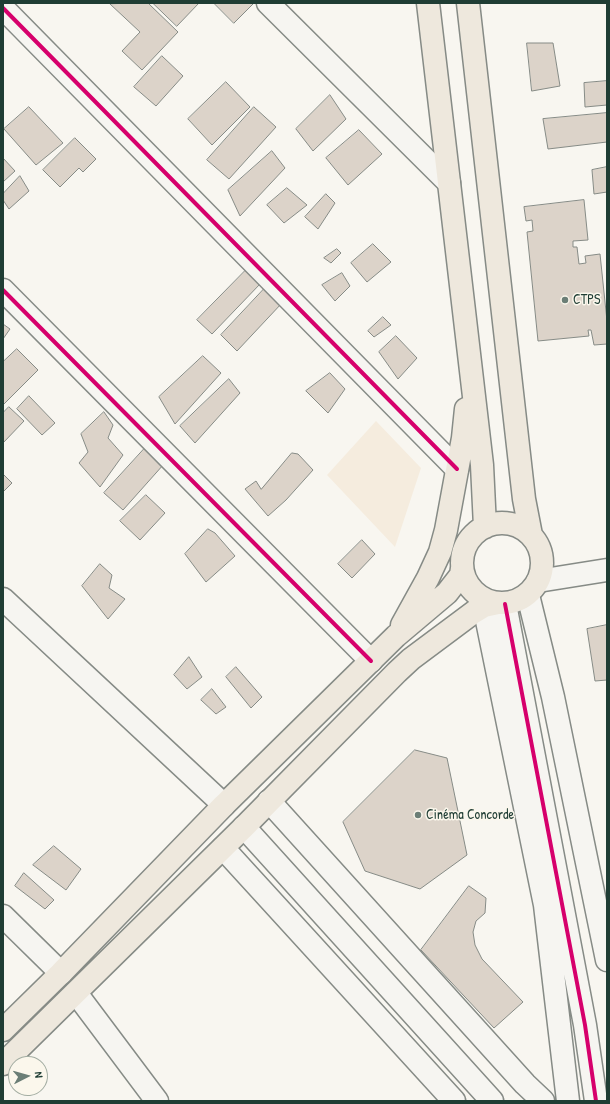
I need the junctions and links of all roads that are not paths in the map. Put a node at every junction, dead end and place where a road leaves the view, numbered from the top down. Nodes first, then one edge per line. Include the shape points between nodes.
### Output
1 (268, 3) edge
2 (428, 3) edge
3 (468, 3) edge
4 (3, 8) edge
5 (448, 183) junction
6 (3, 290) edge
7 (466, 340) junction
8 (458, 469) junction
9 (485, 527) junction
10 (531, 535) junction
11 (462, 568) junction
12 (607, 570) edge
13 (534, 588) junction
14 (3, 599) edge
15 (496, 604) junction
16 (396, 636) junction
17 (372, 660) junction
18 (269, 801) junction
19 (224, 804) junction
20 (244, 827) junction
21 (223, 848) junction
22 (607, 892) edge
23 (3, 916) edge
24 (607, 960) edge
25 (61, 973) junction
26 (76, 993) junction
27 (3, 1030) edge
28 (3, 1064) edge
29 (156, 1101) edge
30 (454, 1101) edge
31 (492, 1101) edge
32 (543, 1101) edge
33 (568, 1101) edge
34 (596, 1101) edge

1 - 5 street
2 - 5 main road
3 - 10 main road via 524,499
4 - 8 street
5 - 7 main road
6 - 17 street
7 - 8 main road via 468,388
7 - 9 main road via 482,465
8 - 16 main road via 440,552
9 - 10 main road via 498,523 511,524 523,528
9 - 11 main road via 467,543
10 - 13 main road via 542,557 542,572
11 - 15 main road via 468,584 475,593
11 - 16 main road via 461,575 447,593
12 - 13 street
13 - 15 main road
13 - 22 street via 550,627 562,674
13 - 24 street via 553,697
14 - 19 street
15 - 18 main road via 411,660
15 - 33 street via 545,905
15 - 34 street via 583,1018
16 - 17 main road
17 - 19 main road
18 - 20 main road
18 - 32 street
19 - 25 main road
20 - 21 main road
20 - 31 street
21 - 26 main road
21 - 30 street
23 - 25 street
25 - 27 main road
26 - 28 main road
26 - 29 street

